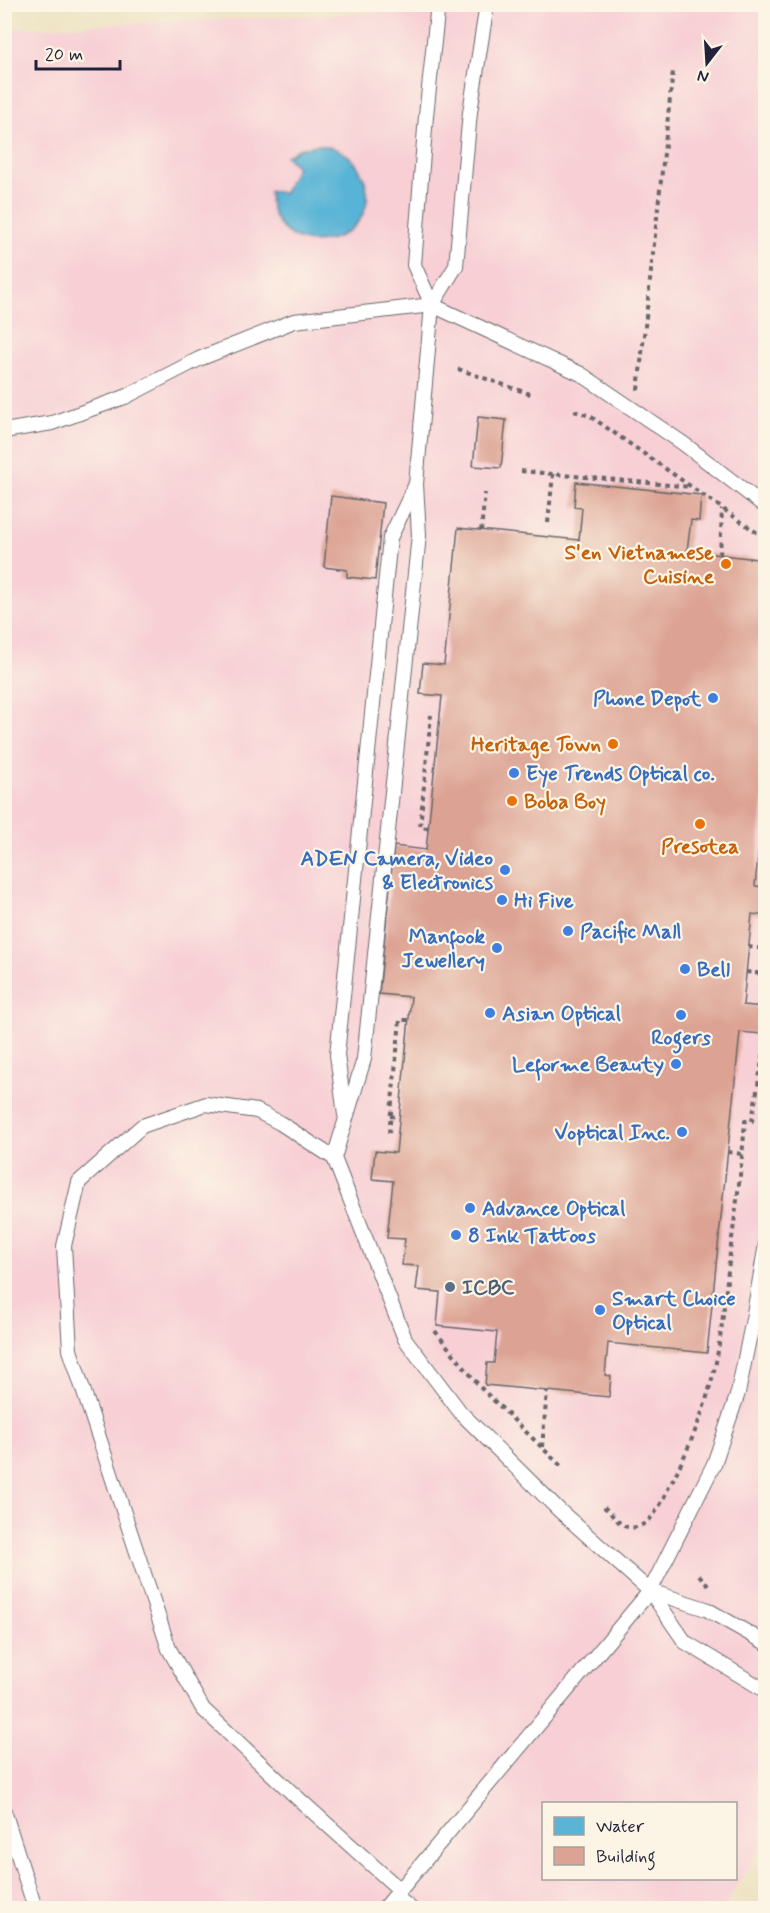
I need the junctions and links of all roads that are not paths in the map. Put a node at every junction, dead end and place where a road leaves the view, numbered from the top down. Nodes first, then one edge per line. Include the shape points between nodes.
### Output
1 (438, 4) edge
2 (487, 4) edge
3 (432, 305) junction
4 (4, 431) edge
5 (416, 484) junction
6 (765, 507) edge
7 (345, 1121) junction
8 (334, 1158) junction
9 (765, 1244) edge
10 (650, 1591) junction
11 (765, 1643) edge
12 (765, 1691) edge
13 (4, 1811) edge
14 (398, 1893) junction
15 (35, 1908) edge
16 (385, 1908) edge
17 (410, 1908) edge

1 - 3 lane via 414,265
2 - 3 lane via 470,112 456,266
3 - 4 lane via 294,321 199,359 125,397 52,423
3 - 5 lane
3 - 6 lane via 581,374 684,444
5 - 7 lane via 419,535 366,1048
5 - 7 lane via 390,538 337,1055
7 - 8 lane
8 - 10 lane via 405,1339 461,1413 560,1511
8 - 14 lane via 257,1111 206,1104 142,1126 79,1182 64,1246 70,1350 169,1648 203,1708
9 - 10 lane via 738,1393 714,1464
10 - 11 lane via 706,1609
10 - 12 lane via 685,1642
10 - 14 lane
13 - 15 lane
14 - 16 lane
14 - 17 lane

